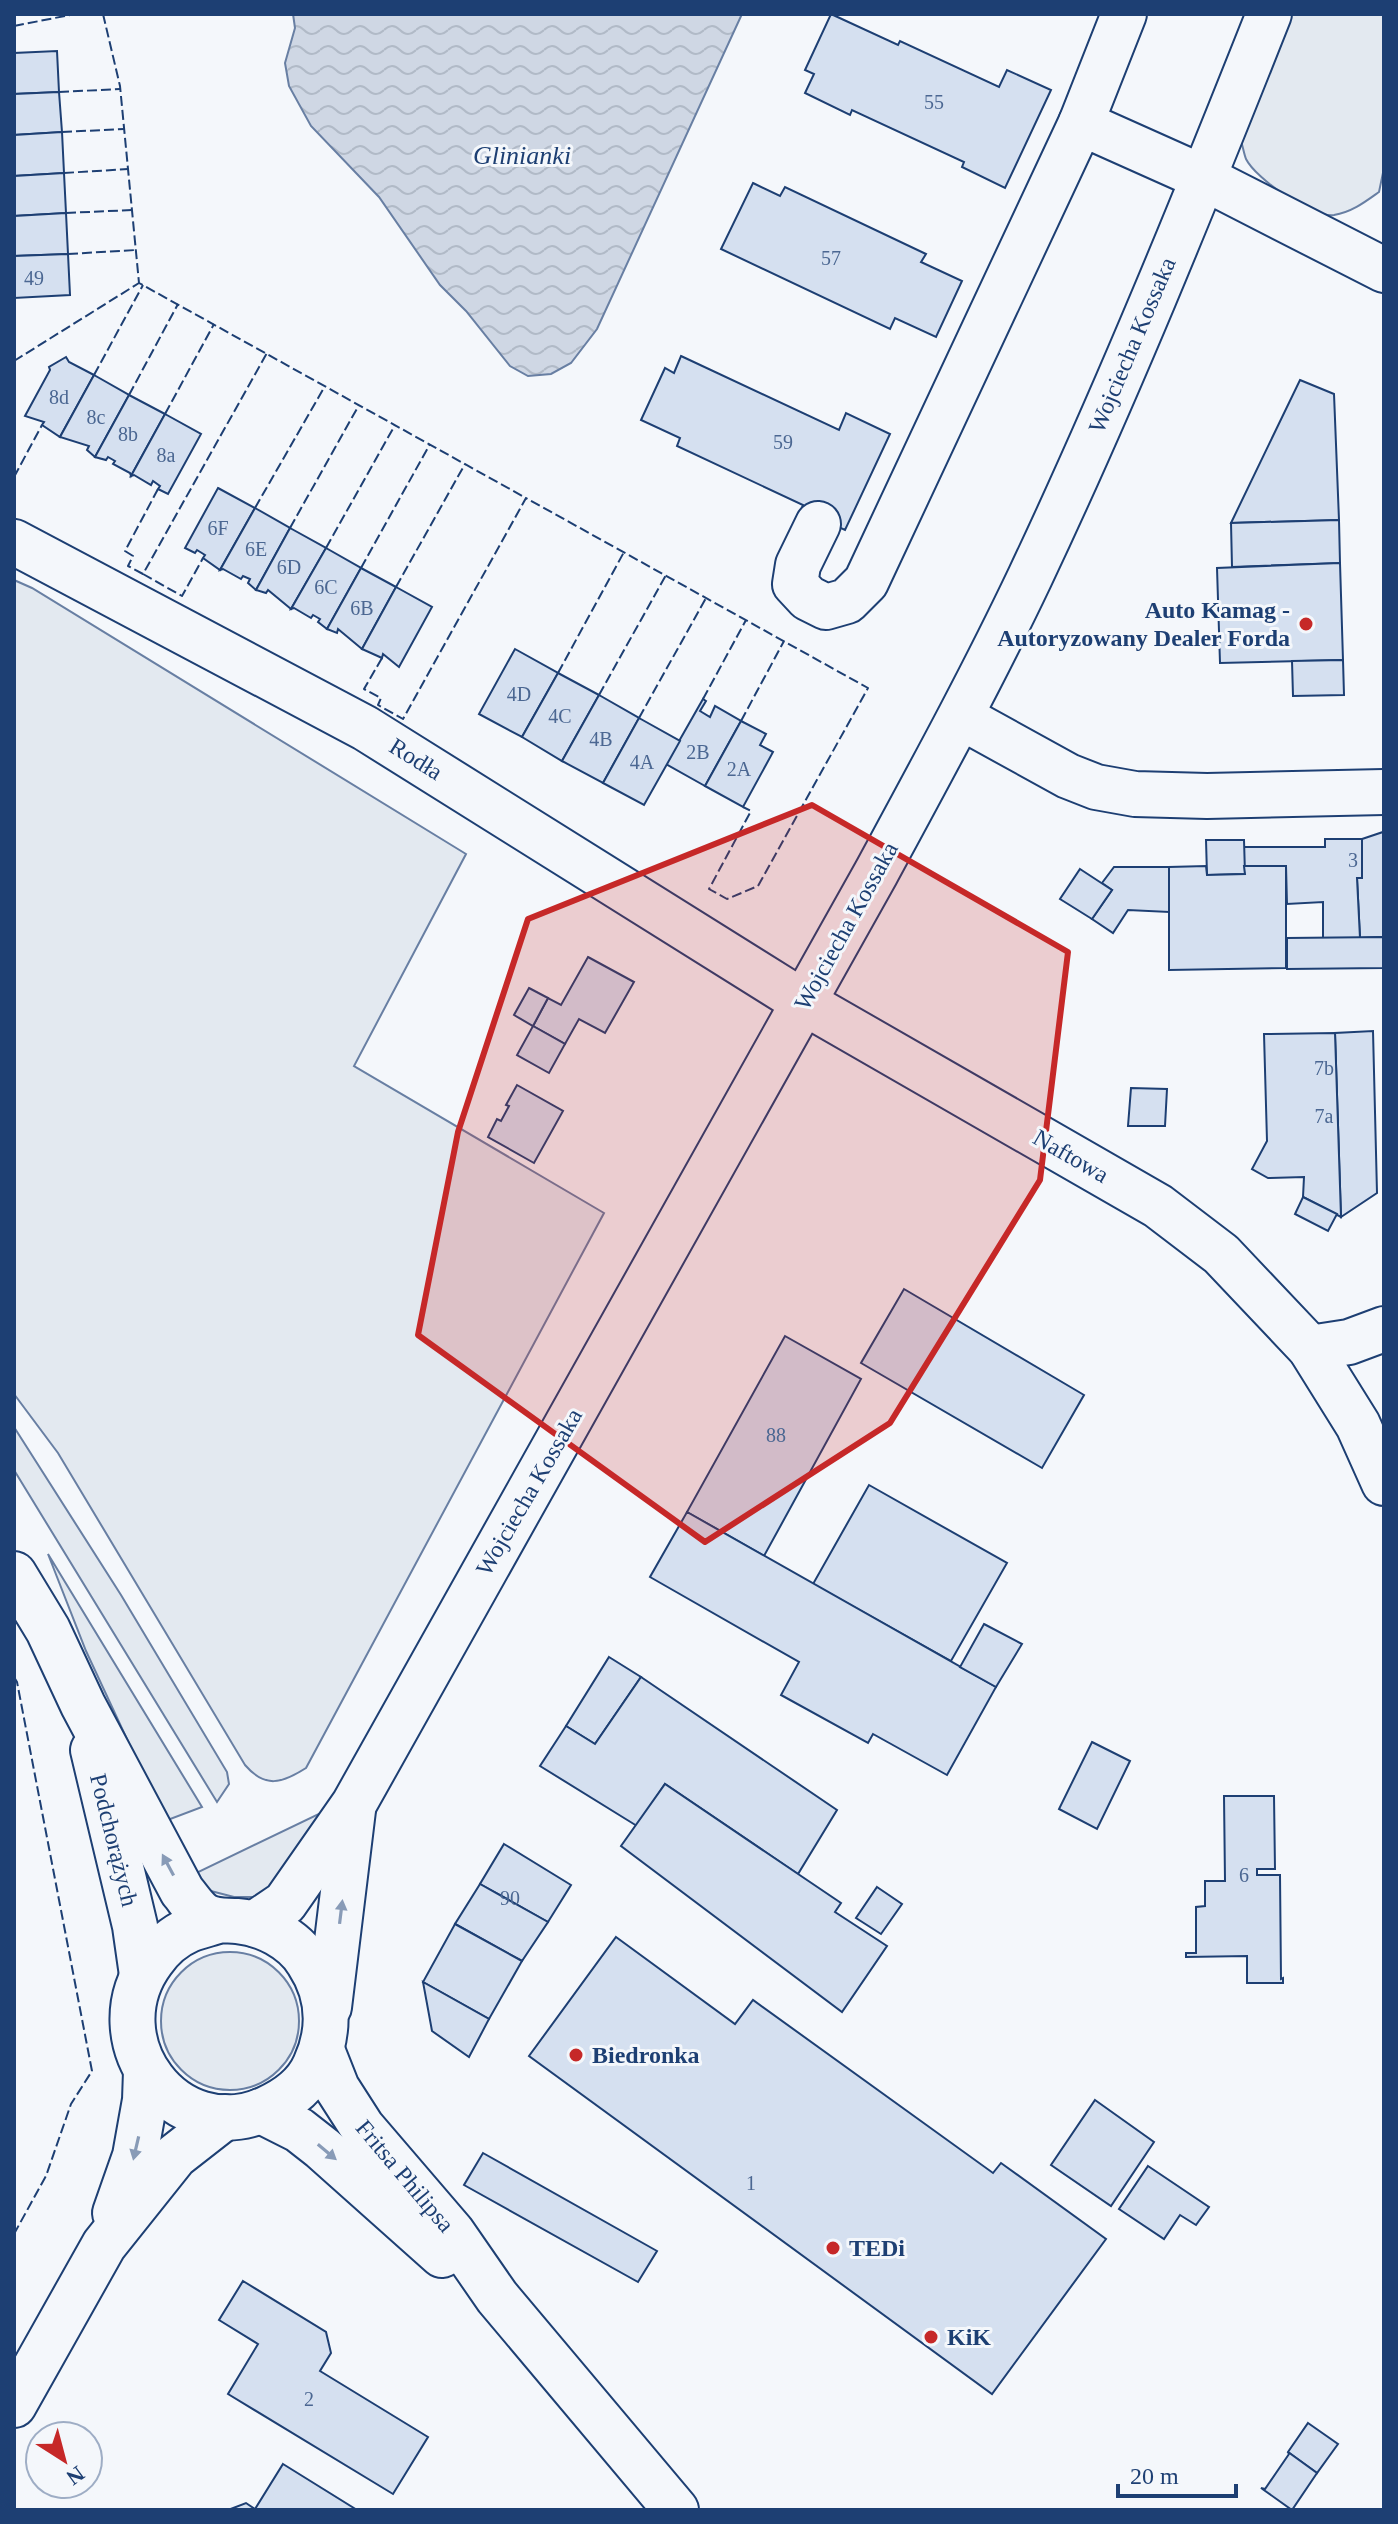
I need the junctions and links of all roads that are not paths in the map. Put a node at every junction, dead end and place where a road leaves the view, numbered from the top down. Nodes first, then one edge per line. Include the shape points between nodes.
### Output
1 (1124, 14) edge
2 (1269, 14) edge
3 (1081, 123) junction
4 (1204, 178) junction
5 (1384, 270) edge
6 (818, 524) dead end
7 (14, 542) edge
8 (961, 717) junction
9 (1384, 792) edge
10 (803, 1002) junction
11 (1384, 1329) edge
12 (1310, 1348) junction
13 (1384, 1483) edge
14 (14, 1574) edge
15 (83, 1705) junction
16 (354, 1804) junction
17 (236, 1923) junction
18 (142, 1975) junction
19 (325, 2034) junction
20 (146, 2071) junction
21 (243, 2114) junction
22 (104, 2245) junction
23 (497, 2297) junction
24 (14, 2405) edge
25 (676, 2510) edge

1 - 3 street
2 - 4 street, Wojciecha Kossaka
3 - 4 street
3 - 6 street via 866,582 847,601 826,607 795,584
4 - 5 street
4 - 8 street, Wojciecha Kossaka via 1059,515
7 - 10 street, Rodła via 365,728
8 - 9 street via 1068,776 1135,794
8 - 10 street, Wojciecha Kossaka
10 - 12 street, Naftowa via 1158,1206 1221,1254
10 - 16 street, Wojciecha Kossaka
11 - 12 street
12 - 13 street, Naftowa via 1358,1425
14 - 15 street, Podchorążych
17 -> 15 street, Podchorążych via 202,1914 182,1891
15 - 18 street, Podchorążych
16 - 17 street, Wojciecha Kossaka via 285,1903
19 -> 16 street, Wojciecha Kossaka
17 - 18 street via 187,1930 161,1949
17 - 19 street via 283,1937 306,1958 322,1986
18 - 20 street via 132,2007 133,2040
19 - 21 street via 313,2070 299,2088 282,2102
19 - 23 street, Fritsa Philipsa via 337,2088 362,2127 452,2232
20 - 21 street via 188,2108
20 -> 22 street via 135,2156
21 - 22 street via 175,2156
21 -> 23 street, Fritsa Philipsa via 299,2130
22 - 24 street
23 - 25 street, Fritsa Philipsa

